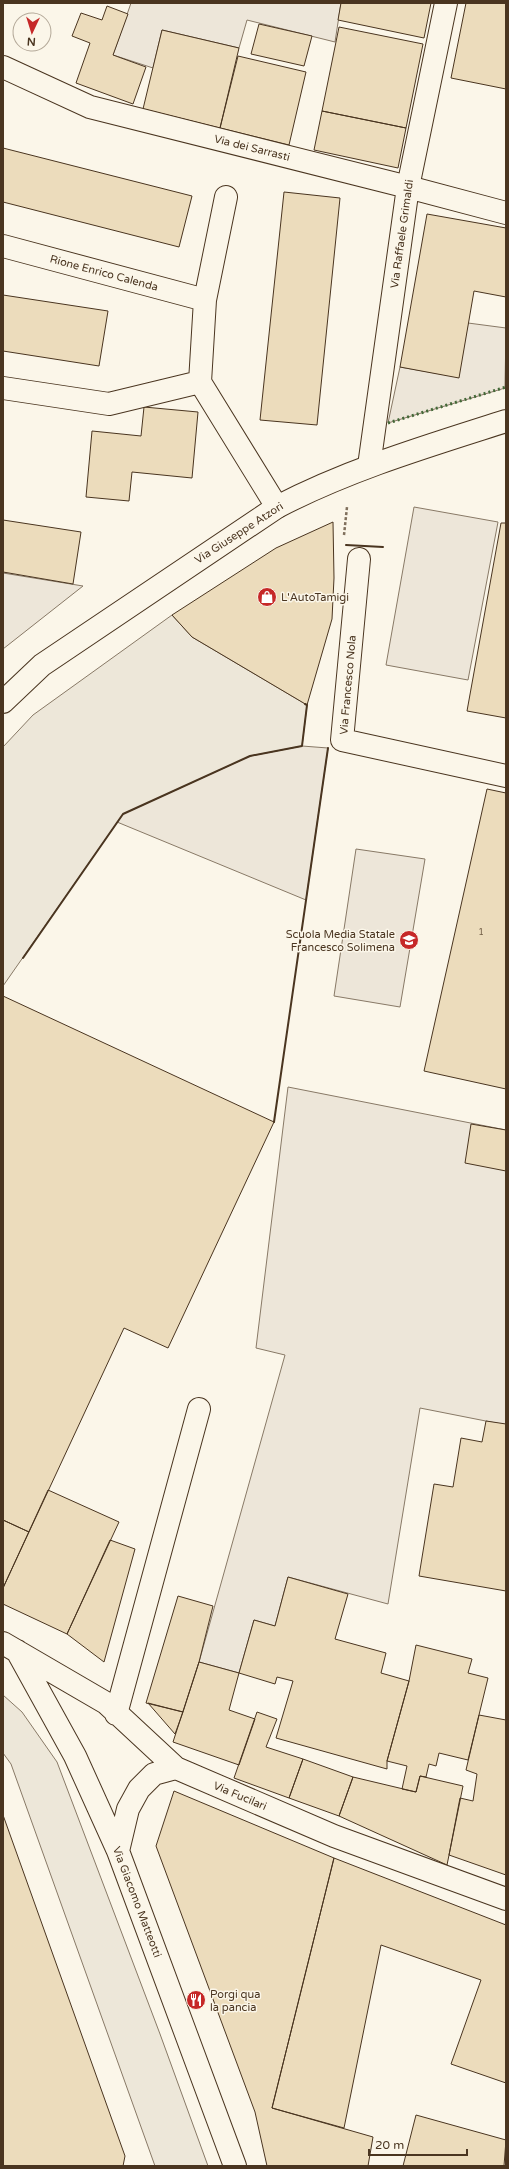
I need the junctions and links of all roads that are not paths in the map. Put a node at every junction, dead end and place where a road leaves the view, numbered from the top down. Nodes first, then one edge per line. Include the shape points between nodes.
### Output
1 (446, 3) edge
2 (3, 67) edge
3 (408, 187) junction
4 (226, 197) dead end
5 (506, 213) edge
6 (3, 246) edge
7 (205, 300) junction
8 (200, 382) junction
9 (3, 388) edge
10 (506, 422) edge
11 (369, 466) junction
12 (276, 507) junction
13 (359, 559) road end
14 (3, 702) edge
15 (506, 776) edge
16 (199, 1409) dead end
17 (9, 1646) edge
18 (116, 1714) junction
19 (176, 1768) junction
20 (118, 1851) junction
21 (506, 1899) edge
22 (235, 2166) edge

1 - 3 street, Via Raffaele Grimaldi
2 - 3 street, Via dei Sarrasti via 90,107
3 - 5 street, Via dei Sarrasti
3 - 11 street, Via Raffaele Grimaldi
4 - 7 street
6 - 7 street, Rione Enrico Calenda
7 - 8 street
8 - 9 street via 110,404
8 - 12 street
10 - 11 street, Via Giuseppe Atzori
11 - 12 street, Via Giuseppe Atzori
12 - 14 street, Via Giuseppe Atzori via 42,665
13 - 15 street, Via Francesco Nola via 342,740
16 - 18 street
17 - 18 street, Via Fucilari via 106,1703
17 - 20 street, Via Giacomo Matteotti via 74,1756
18 - 19 street, Via Fucilari
19 - 20 street via 154,1774 139,1789 128,1809
19 - 21 street, Via Fucilari via 334,1836
20 - 22 street, Via Giacomo Matteotti

